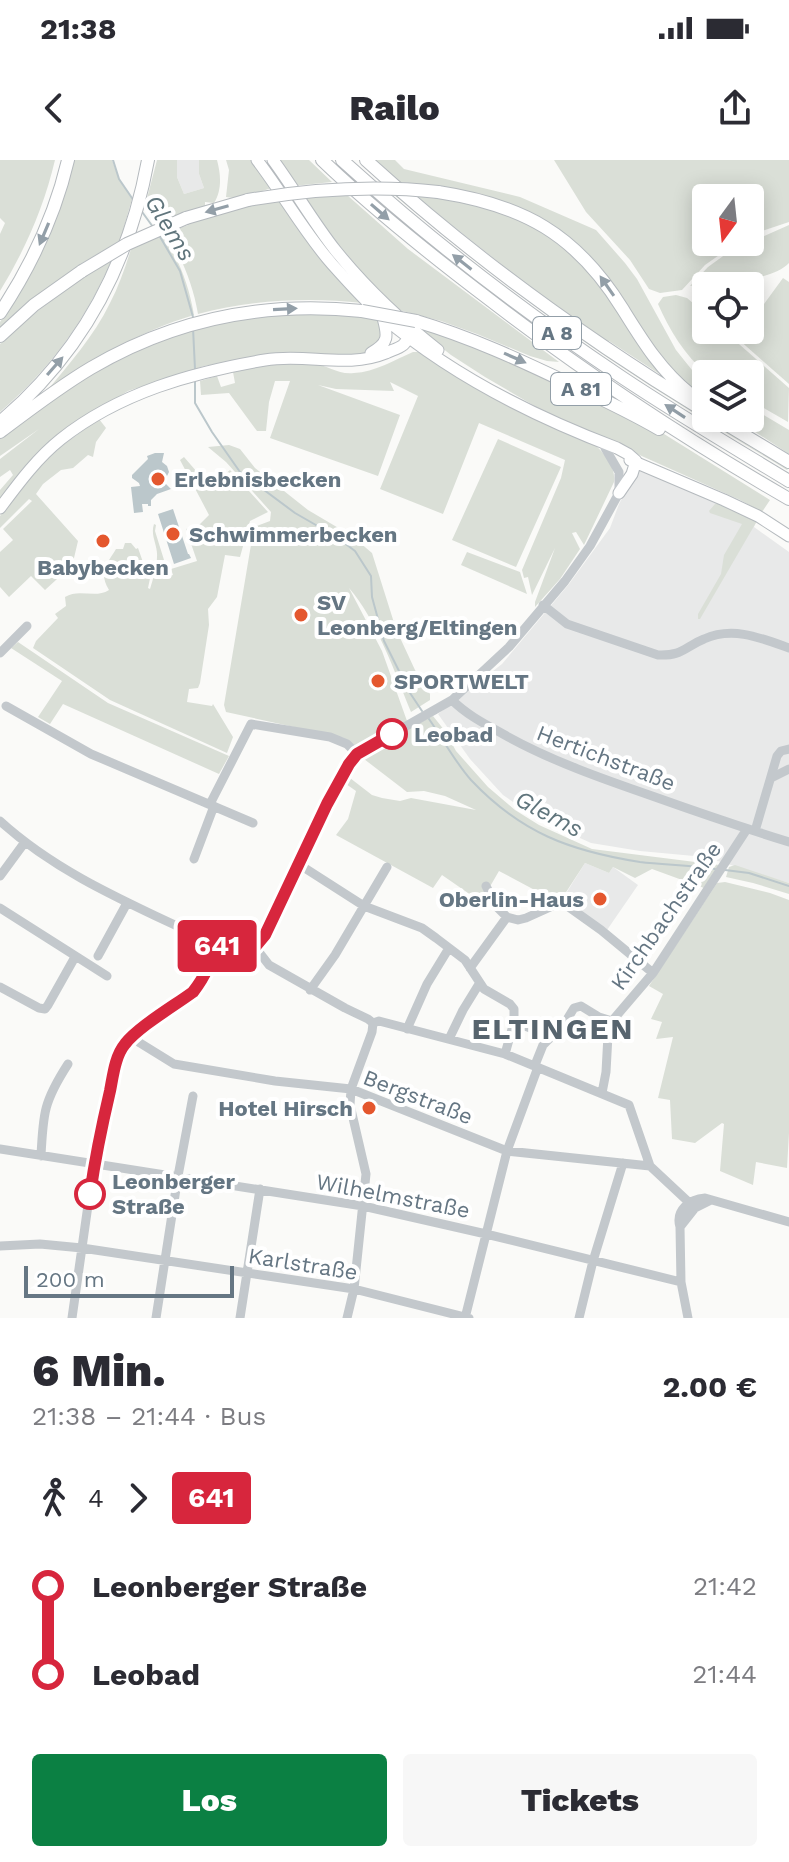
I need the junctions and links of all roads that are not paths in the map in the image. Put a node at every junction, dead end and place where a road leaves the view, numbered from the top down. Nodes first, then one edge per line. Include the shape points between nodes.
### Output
1 (68, 160) edge
2 (148, 160) edge
3 (257, 160) edge
4 (273, 160) edge
5 (322, 160) edge
6 (342, 160) edge
7 (366, 160) edge
8 (0, 313) edge
9 (383, 317) junction
10 (413, 330) junction
11 (0, 336) edge
12 (382, 347) junction
13 (357, 361) junction
14 (692, 396) edge
15 (692, 403) edge
16 (0, 422) edge
17 (0, 432) edge
18 (742, 432) edge
19 (592, 438) junction
20 (605, 448) junction
21 (636, 461) junction
22 (789, 462) edge
23 (739, 470) junction
24 (619, 480) junction
25 (789, 481) edge
26 (619, 493) junction
27 (789, 499) edge
28 (0, 508) edge
29 (789, 536) edge
30 (543, 605) junction
31 (27, 626) dead end
32 (789, 648) edge
33 (0, 653) edge
34 (452, 700) junction
35 (6, 706) dead end
36 (789, 749) edge
37 (357, 754) junction
38 (789, 769) edge
39 (771, 778) junction
40 (212, 805) junction
41 (0, 821) edge
42 (253, 823) dead end
43 (751, 830) junction
44 (25, 842) junction
45 (789, 842) edge
46 (194, 859) dead end
47 (300, 865) junction
48 (387, 867) dead end
49 (0, 876) edge
50 (486, 886) dead end
51 (127, 903) junction
52 (364, 906) junction
53 (0, 908) edge
54 (507, 917) junction
55 (211, 946) junction
56 (255, 947) junction
57 (449, 948) junction
58 (98, 956) dead end
59 (75, 957) junction
60 (470, 968) junction
61 (653, 973) junction
62 (107, 976) dead end
63 (479, 984) junction
64 (0, 987) edge
65 (310, 990) junction
66 (612, 1021) junction
67 (514, 1022) junction
68 (373, 1023) junction
69 (407, 1029) junction
70 (132, 1036) junction
71 (552, 1036) junction
72 (449, 1039) junction
73 (505, 1054) junction
74 (68, 1064) dead end
75 (537, 1066) junction
76 (351, 1089) junction
77 (602, 1093) junction
78 (193, 1096) dead end
79 (0, 1149) edge
80 (507, 1151) junction
81 (41, 1156) junction
82 (623, 1163) junction
83 (94, 1165) junction
84 (650, 1166) junction
85 (178, 1176) junction
86 (260, 1189) junction
87 (692, 1205) junction
88 (363, 1206) junction
89 (789, 1222) edge
90 (486, 1234) junction
91 (0, 1246) edge
92 (82, 1248) junction
93 (166, 1261) junction
94 (593, 1261) junction
95 (247, 1273) junction
96 (681, 1282) junction
97 (354, 1289) junction
98 (72, 1318) edge
99 (156, 1318) edge
100 (240, 1318) edge
101 (347, 1318) edge
102 (466, 1318) edge
103 (579, 1318) edge
104 (688, 1318) edge

1 -> 8 highway via 41,241
16 -> 2 highway via 57,365 107,289 132,226
3 - 9 main road via 330,261
4 - 10 main road via 346,263
5 -> 23 highway, A 8 via 502,310
25 -> 6 highway, A 8 via 516,303
7 - 15 highway via 507,276
9 - 10 main road
9 - 12 main road
10 - 12 main road
10 - 13 main road via 401,347
17 -> 10 highway, A 81, bridge via 87,370 134,345 210,319 316,308 362,311
10 - 19 main road via 475,380
10 -> 23 highway, A 81 via 475,341 522,361 647,422 714,463
14 -> 11 highway, bridge via 641,341 592,265 564,240 508,209 395,188 302,191 186,218 82,271
12 - 13 main road
13 - 28 main road via 265,359 137,394 59,440
18 - 22 highway
19 - 20 main road
19 - 21 main road
20 - 21 main road
20 - 24 street
21 - 24 main road
21 - 26 main road
21 - 29 main road
23 - 27 highway, A 8
24 - 26 street
26 - 30 street via 577,566
30 - 32 street via 567,624 658,655 682,652 719,633 742,633
30 - 34 street via 509,647
31 - 33 street
34 - 37 street
34 - 43 street, Hertichstraße via 552,759
35 - 40 street via 91,754
36 - 39 street via 781,751
37 - 40 street via 330,737 251,724
37 - 47 street
38 - 39 street
39 - 43 street
40 - 42 street
40 - 46 street
41 - 44 street
43 - 45 street, Hertichstraße
43 - 61 street, Kirchbachstraße
44 - 49 street
44 - 51 street
47 - 52 street
47 - 56 street
48 - 52 street
50 - 54 street
51 - 55 street
51 - 58 street
52 - 57 street via 422,928
52 - 65 street
53 - 59 street
54 - 60 street
54 - 61 street via 518,920 566,905
55 - 56 street
55 - 70 street via 211,958 193,992
56 - 65 street via 269,965
57 - 60 street
57 - 69 street
59 - 62 street
59 - 64 street via 45,1009
60 - 63 street
61 - 66 street, Kirchbachstraße
63 - 67 street via 510,1004
63 - 72 street
65 - 68 street
66 - 71 street, Kirchbachstraße via 581,1006
66 - 77 street, Kirchbachstraße
67 - 71 street
67 - 73 street
68 - 69 street
68 - 76 street
69 - 72 street
70 - 76 street, Bergstraße via 174,1064
70 - 83 street via 117,1059
71 - 75 street via 543,1045
72 - 73 street
73 - 75 street
74 - 81 street via 47,1101
75 - 77 street
75 - 80 street
76 - 80 street, Bergstraße
76 - 88 street via 366,1174
77 - 84 street via 629,1105
78 - 85 street
79 - 81 street, Wilhelmstraße
80 - 82 street, Bergstraße
80 - 90 street
81 - 83 street, Wilhelmstraße
82 - 84 street, Bergstraße
82 - 94 street
83 - 85 street, Wilhelmstraße
83 - 92 street
84 - 87 street
85 - 86 street, Wilhelmstraße
85 - 93 street
86 - 88 street, Wilhelmstraße
86 - 95 street
87 - 89 street via 711,1200
87 - 96 street via 680,1227
88 - 90 street, Wilhelmstraße
88 - 97 street
90 - 94 street, Wilhelmstraße
90 - 102 street
91 - 92 street, Karlstraße
92 - 93 street, Karlstraße
92 - 98 street
93 - 95 street, Karlstraße
93 - 99 street
94 - 96 street, Wilhelmstraße
94 - 103 street
95 - 97 street, Karlstraße
95 - 100 street
96 - 104 street
97 - 101 street
97 - 102 street, Karlstraße

